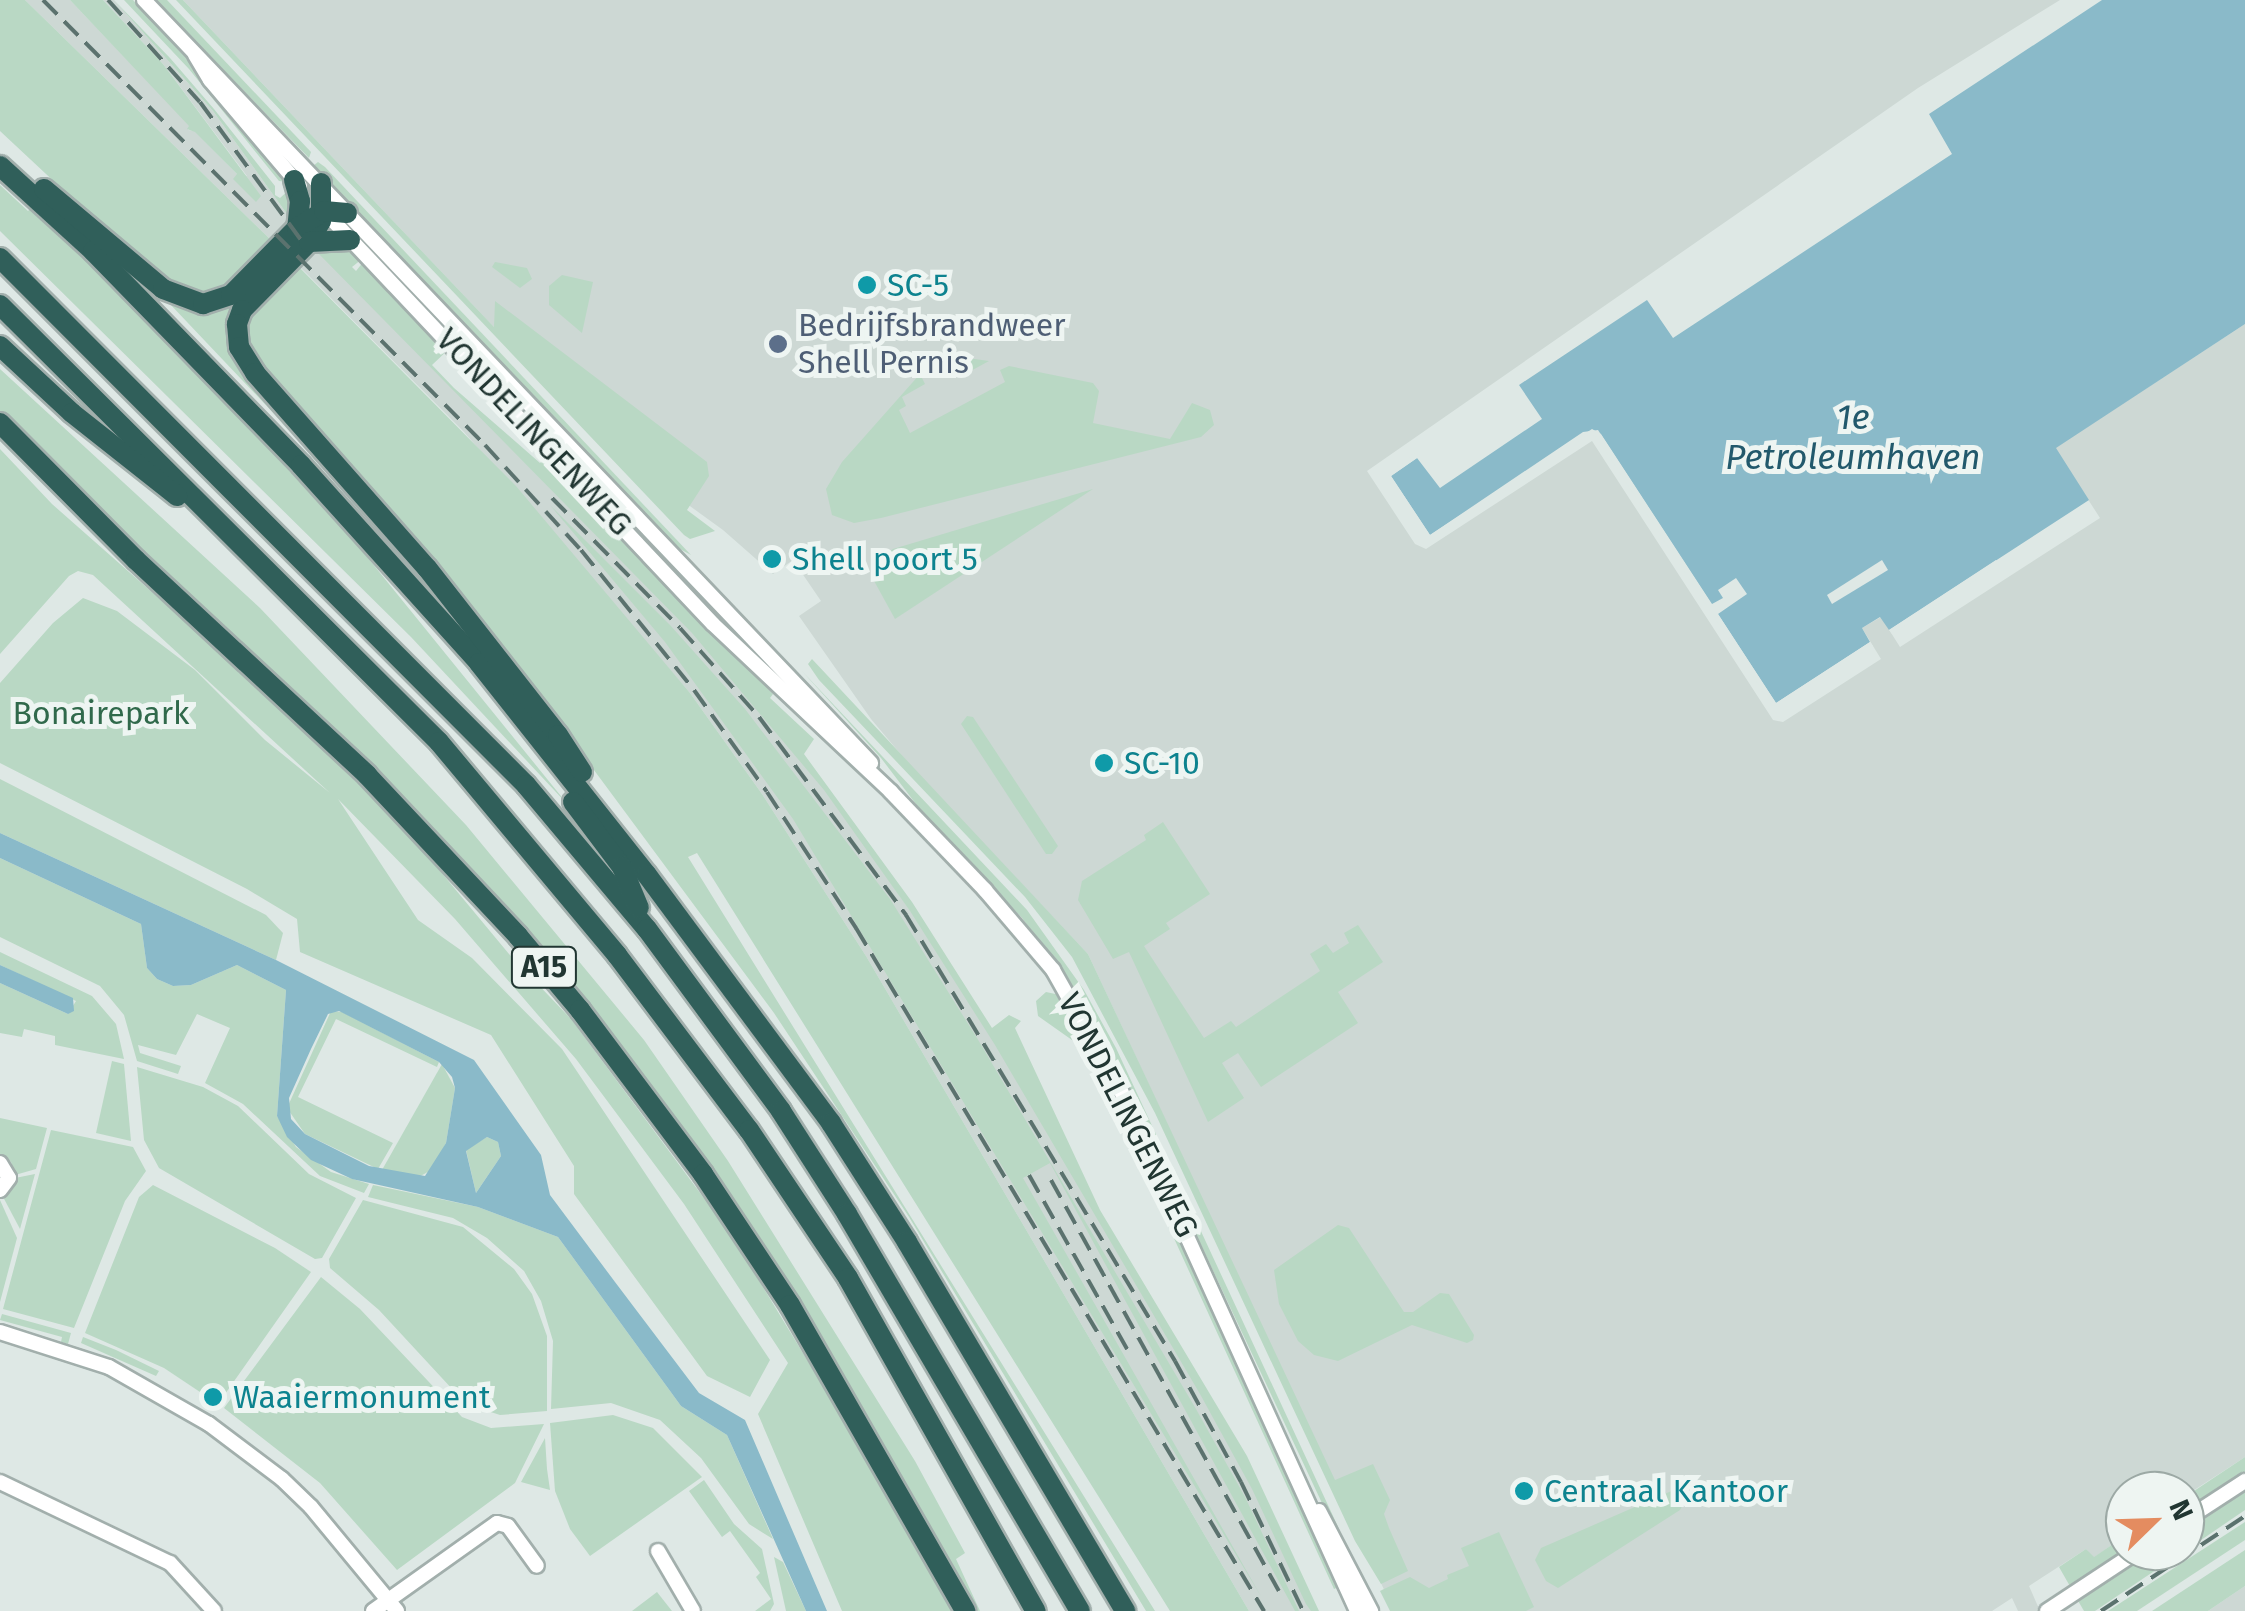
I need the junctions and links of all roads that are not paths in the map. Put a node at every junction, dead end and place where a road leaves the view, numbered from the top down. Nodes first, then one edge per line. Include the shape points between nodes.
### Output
1 (144, 0) edge
2 (195, 54) junction
3 (0, 164) edge
4 (294, 180) junction
5 (322, 183) junction
6 (42, 196) junction
7 (324, 211) junction
8 (348, 213) junction
9 (303, 235) junction
10 (350, 240) junction
11 (0, 258) edge
12 (0, 305) edge
13 (0, 346) edge
14 (0, 423) edge
15 (382, 556) junction
16 (257, 560) junction
17 (891, 792) junction
18 (647, 875) junction
19 (647, 928) junction
20 (0, 1163) edge
21 (0, 1190) edge
22 (0, 1332) edge
23 (1300, 1480) junction
24 (2245, 1480) edge
25 (0, 1482) edge
26 (2205, 1507) edge
27 (658, 1551) dead end
28 (538, 1566) dead end
29 (2108, 1571) edge
30 (393, 1604) edge
31 (214, 1611) edge
32 (373, 1611) edge
33 (693, 1611) edge
34 (966, 1611) edge
35 (1036, 1611) edge
36 (1080, 1611) edge
37 (1126, 1611) edge
38 (1357, 1611) edge
39 (1370, 1611) edge
40 (2048, 1611) edge

1 - 2 street, VONDELINGENWEG
2 - 4 street, VONDELINGENWEG
2 - 5 street, VONDELINGENWEG
3 - 6 highway
4 - 7 street, VONDELINGENWEG
4 - 9 highway
5 - 7 highway
5 - 8 street, VONDELINGENWEG
6 - 9 highway via 164,289 203,304 231,294
6 - 15 highway
7 - 8 highway
7 - 9 highway
7 - 10 street, VONDELINGENWEG
8 - 17 street, VONDELINGENWEG via 872,763
9 - 10 highway
9 - 18 highway via 242,310 236,335 244,358 427,568 534,704
10 - 17 street, VONDELINGENWEG via 713,624
11 - 19 highway via 484,742
12 - 16 highway, A15
13 - 16 highway, A15 via 72,413
14 - 34 highway, A15 via 391,799 580,1010 790,1304
15 - 18 highway via 479,663
15 - 19 highway via 622,867
16 - 35 highway, A15 via 438,742 688,1047 848,1278
17 - 23 street, VONDELINGENWEG via 1008,915 1072,999 1122,1091
18 - 37 highway via 831,1123
19 - 36 highway via 847,1214
20 - 21 street via 9,1178
22 - 30 street via 109,1366 208,1424 282,1479
23 - 38 street, VONDELINGENWEG
23 - 39 street, VONDELINGENWEG
24 - 26 street
25 - 31 street via 170,1564
27 - 33 street
28 - 30 street via 500,1522
29 - 40 street
30 - 32 street

